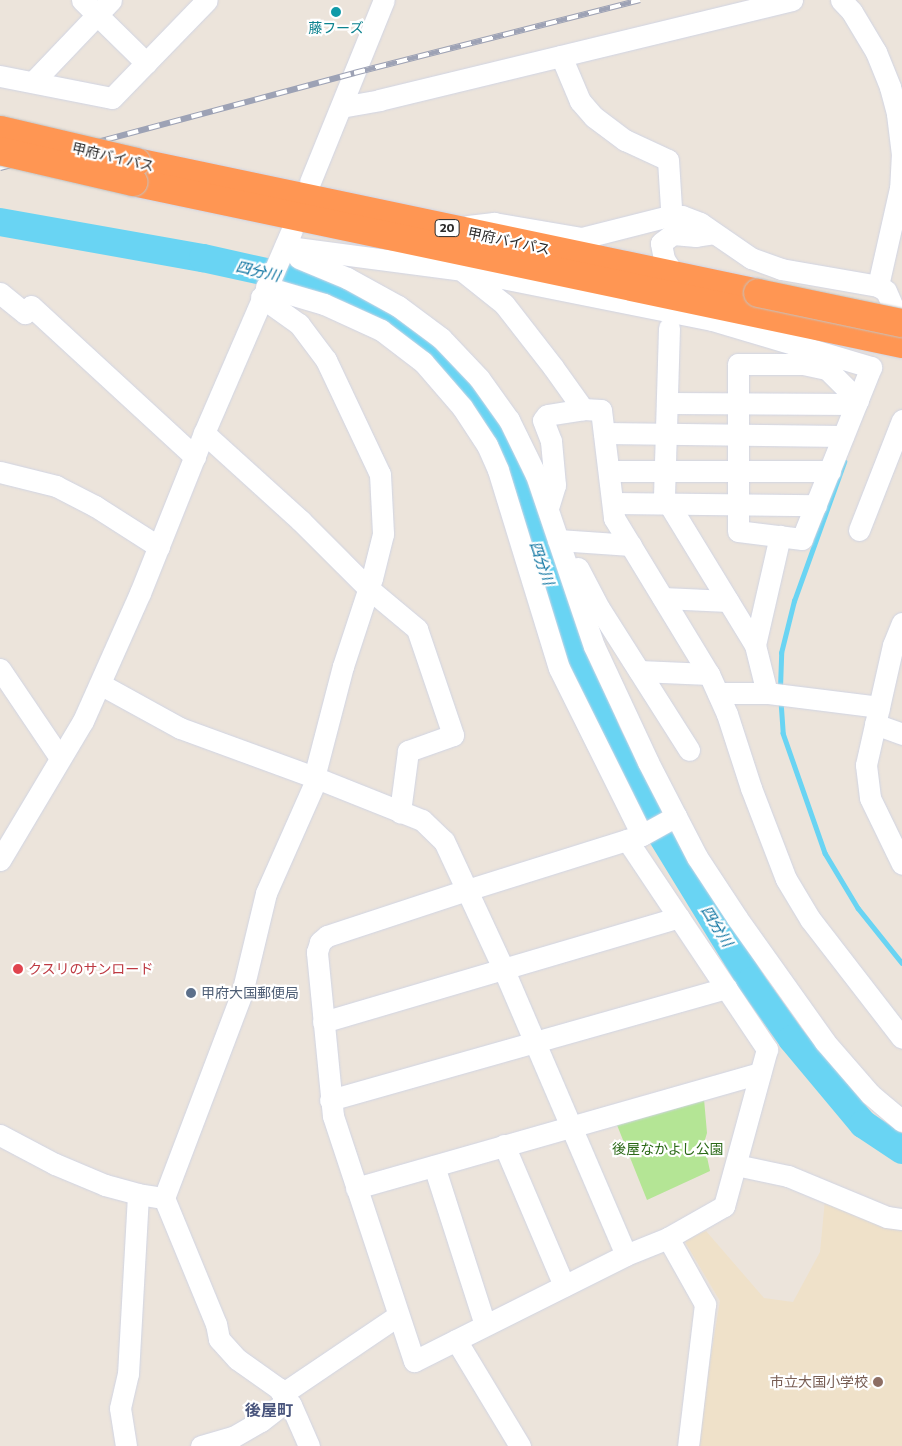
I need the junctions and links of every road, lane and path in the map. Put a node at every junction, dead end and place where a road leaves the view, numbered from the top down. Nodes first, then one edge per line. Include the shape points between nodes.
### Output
1 (82, 0) edge
2 (207, 0) edge
3 (384, 0) edge
4 (792, 0) edge
5 (841, 0) edge
6 (104, 7) edge
7 (561, 56) junction
8 (146, 63) junction
9 (0, 76) edge
10 (34, 82) junction
11 (341, 107) junction
12 (0, 130) edge
13 (0, 151) edge
14 (134, 172) junction
15 (310, 182) dead end
16 (671, 208) dead end
17 (446, 228) junction
18 (714, 233) junction
19 (288, 245) junction
20 (462, 270) junction
21 (674, 274) junction
22 (878, 286) junction
23 (264, 292) junction
24 (0, 293) edge
25 (902, 323) edge
26 (669, 328) dead end
27 (902, 328) edge
28 (902, 344) edge
29 (857, 402) junction
30 (667, 403) junction
31 (738, 404) junction
32 (583, 409) junction
33 (902, 420) edge
34 (204, 433) junction
35 (604, 433) junction
36 (666, 435) junction
37 (738, 436) junction
38 (843, 436) junction
39 (195, 457) junction
40 (665, 470) junction
41 (738, 470) junction
42 (830, 470) junction
43 (609, 471) junction
44 (0, 472) edge
45 (613, 503) junction
46 (668, 504) junction
47 (739, 505) junction
48 (816, 505) junction
49 (548, 508) junction
50 (859, 530) dead end
51 (780, 536) junction
52 (561, 541) junction
53 (631, 545) junction
54 (159, 547) junction
55 (368, 588) junction
56 (663, 598) junction
57 (728, 601) junction
58 (902, 623) edge
59 (755, 644) junction
60 (0, 669) edge
61 (639, 671) junction
62 (713, 683) junction
63 (100, 684) junction
64 (776, 694) junction
65 (877, 715) junction
66 (902, 734) edge
67 (689, 750) dead end
68 (60, 758) junction
69 (316, 778) junction
70 (400, 812) junction
71 (673, 818) junction
72 (639, 836) junction
73 (895, 836) edge
74 (0, 860) edge
75 (902, 864) edge
76 (467, 890) junction
77 (679, 917) junction
78 (504, 968) junction
79 (726, 988) junction
80 (323, 1022) junction
81 (902, 1038) edge
82 (536, 1042) junction
83 (760, 1073) junction
84 (330, 1100) junction
85 (902, 1121) edge
86 (571, 1126) junction
87 (0, 1135) edge
88 (504, 1145) junction
89 (736, 1165) junction
90 (434, 1166) junction
91 (356, 1188) junction
92 (138, 1194) junction
93 (164, 1198) junction
94 (902, 1218) edge
95 (668, 1238) junction
96 (626, 1255) junction
97 (564, 1286) junction
98 (397, 1316) junction
99 (485, 1325) junction
100 (456, 1340) junction
101 (285, 1397) junction
102 (126, 1446) edge
103 (201, 1446) edge
104 (309, 1446) edge
105 (520, 1446) edge
106 (688, 1446) edge

1 - 6 street
2 - 8 street
3 - 11 street
4 - 7 street
5 - 22 street via 876,52 897,114 902,153 900,188
6 - 8 street
6 - 10 street
7 - 11 street
7 - 16 street via 580,101 594,117 625,140 668,160
8 - 10 street via 112,98
9 - 10 street
11 - 15 street
12 - 14 highway, 甲府バイパス / 20, bridge
13 - 14 highway, 甲府バイパス / 20, bridge
14 - 17 highway, 甲府バイパス / 20
14 - 28 highway, 甲府バイパス / 20
17 - 18 street via 494,224 582,238 665,217 682,216
17 - 21 highway, 甲府バイパス / 20
18 - 21 street via 696,236 673,234 662,242 664,259
18 - 22 street via 751,258 781,269
19 - 20 street
19 - 23 street
19 - 49 street via 299,258 347,278 398,306 441,338 479,378 509,420
20 - 29 street via 712,320 871,367
20 - 32 street via 504,304
21 - 25 highway, 甲府バイパス / 20, bridge
22 - 27 street via 886,291
23 - 34 street
23 - 55 street via 300,324 326,360 380,474 383,534
23 - 72 street via 324,304 381,330 422,362 462,407 487,445 498,470 560,668
24 - 39 street via 25,313 31,306
26 - 30 street
29 - 31 street
29 - 31 street via 827,370 803,364 738,364
29 - 38 street
30 - 31 street
30 - 36 street
31 - 37 street
32 - 35 street via 601,410
32 - 49 street via 547,415 543,420 550,441 555,485
33 - 50 street
34 - 39 street
34 - 55 street via 300,520
35 - 36 street
35 - 43 street
36 - 37 street
36 - 40 street
37 - 38 street
37 - 41 street
38 - 42 street
39 - 54 street
40 - 41 street
40 - 43 street
40 - 46 street via 664,496
41 - 42 street
41 - 47 street
42 - 48 street
43 - 45 street
44 - 54 street via 56,486 95,506
45 - 46 street
45 - 53 street via 614,518
46 - 47 street
46 - 57 street
47 - 48 street
47 - 51 street via 738,531
48 - 51 street via 802,539
49 - 52 street
51 - 59 street
52 - 53 street
52 - 61 street
52 - 71 street via 594,646
53 - 56 street
54 - 63 street
55 - 69 street via 343,666
55 - 70 street via 418,629 453,735 408,751
56 - 57 street
56 - 62 street
57 - 59 street
58 - 65 street via 892,645
59 - 64 street
60 - 68 street
61 - 62 street
61 - 67 street
62 - 64 street
62 - 81 street via 786,879 810,919
63 - 68 street via 83,721
63 - 69 street via 180,728
64 - 65 street
65 - 66 street
65 - 73 street via 866,765 870,798
68 - 74 street
69 - 70 street
69 - 93 street via 266,893 242,993
70 - 76 street via 422,820 444,841
71 - 72 street
71 - 85 street via 736,918 825,1042 870,1094
72 - 76 street
72 - 77 street
73 - 75 street
76 - 78 street
76 - 80 street via 327,936 320,942 317,952
77 - 78 street
77 - 79 street
78 - 80 street
78 - 82 street
79 - 82 street
79 - 83 street via 767,1049
80 - 84 street
82 - 84 street
82 - 86 street
83 - 86 street
83 - 89 street
84 - 91 street
86 - 88 street
86 - 96 street
87 - 92 street via 55,1164 105,1185
88 - 90 street
88 - 97 street
89 - 94 street via 788,1176 887,1217
89 - 95 street via 724,1206
90 - 91 street
90 - 99 street
91 - 98 street
92 - 93 street
92 - 102 street via 128,1374 120,1408
93 - 101 street via 213,1316 219,1339 236,1359 278,1388
95 - 96 street
95 - 106 street via 705,1304
96 - 97 street
97 - 99 street
98 - 100 street via 414,1361
98 - 101 street
99 - 100 street
100 - 105 street
101 - 103 street via 261,1421 233,1437
101 - 104 street

